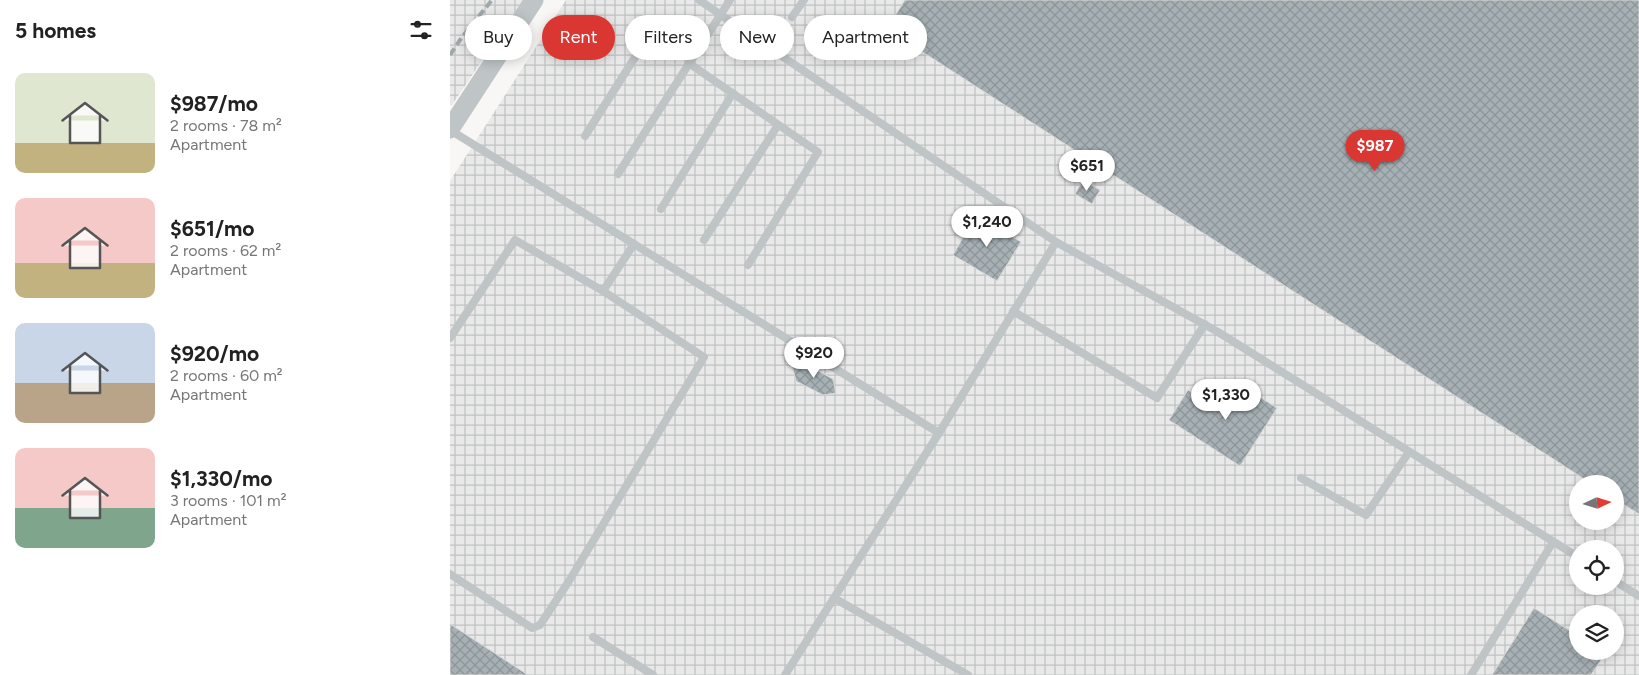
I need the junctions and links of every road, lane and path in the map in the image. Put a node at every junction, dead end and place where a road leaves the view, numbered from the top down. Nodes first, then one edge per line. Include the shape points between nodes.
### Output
1 (534, 0) edge
2 (698, 0) edge
3 (730, 0) edge
4 (804, 0) edge
5 (721, 15) joint
6 (793, 15) edge
7 (720, 17) edge
8 (710, 32) edge
9 (633, 60) edge
10 (692, 60) edge
11 (787, 60) edge
12 (690, 64) junction
13 (732, 93) junction
14 (778, 125) junction
15 (450, 130) edge
16 (585, 136) dead end
17 (618, 174) dead end
18 (661, 209) dead end
19 (704, 240) dead end
20 (1056, 242) junction
21 (634, 244) junction
22 (748, 265) dead end
23 (603, 291) junction
24 (1013, 311) junction
25 (1205, 324) junction
26 (450, 338) edge
27 (939, 433) junction
28 (1409, 452) junction
29 (1301, 478) dead end
30 (1553, 542) junction
31 (1569, 552) edge
32 (450, 574) edge
33 (1624, 587) edge
34 (1639, 596) edge
35 (834, 598) junction
36 (592, 637) dead end
37 (653, 675) edge
38 (785, 675) edge
39 (968, 675) edge
40 (1471, 675) edge

1 - 15 street
2 - 5 lane
3 - 5 lane
4 - 6 lane
7 - 8 lane
9 - 16 lane
10 - 12 lane
11 - 20 lane
12 - 13 lane
12 - 17 lane
13 - 14 lane
13 - 18 lane
14 - 19 lane
14 - 22 lane via 818,152
15 - 21 lane
20 - 24 lane
20 - 25 lane
21 - 23 lane
21 - 27 lane
23 - 26 lane via 515,240
23 - 32 lane via 704,357 540,625 532,628
24 - 25 lane via 1156,398
24 - 27 lane
25 - 28 lane
27 - 35 lane
28 - 29 lane via 1366,515
28 - 30 lane
30 - 31 lane
30 - 40 lane
33 - 34 lane
35 - 38 lane
35 - 39 lane
36 - 37 lane

